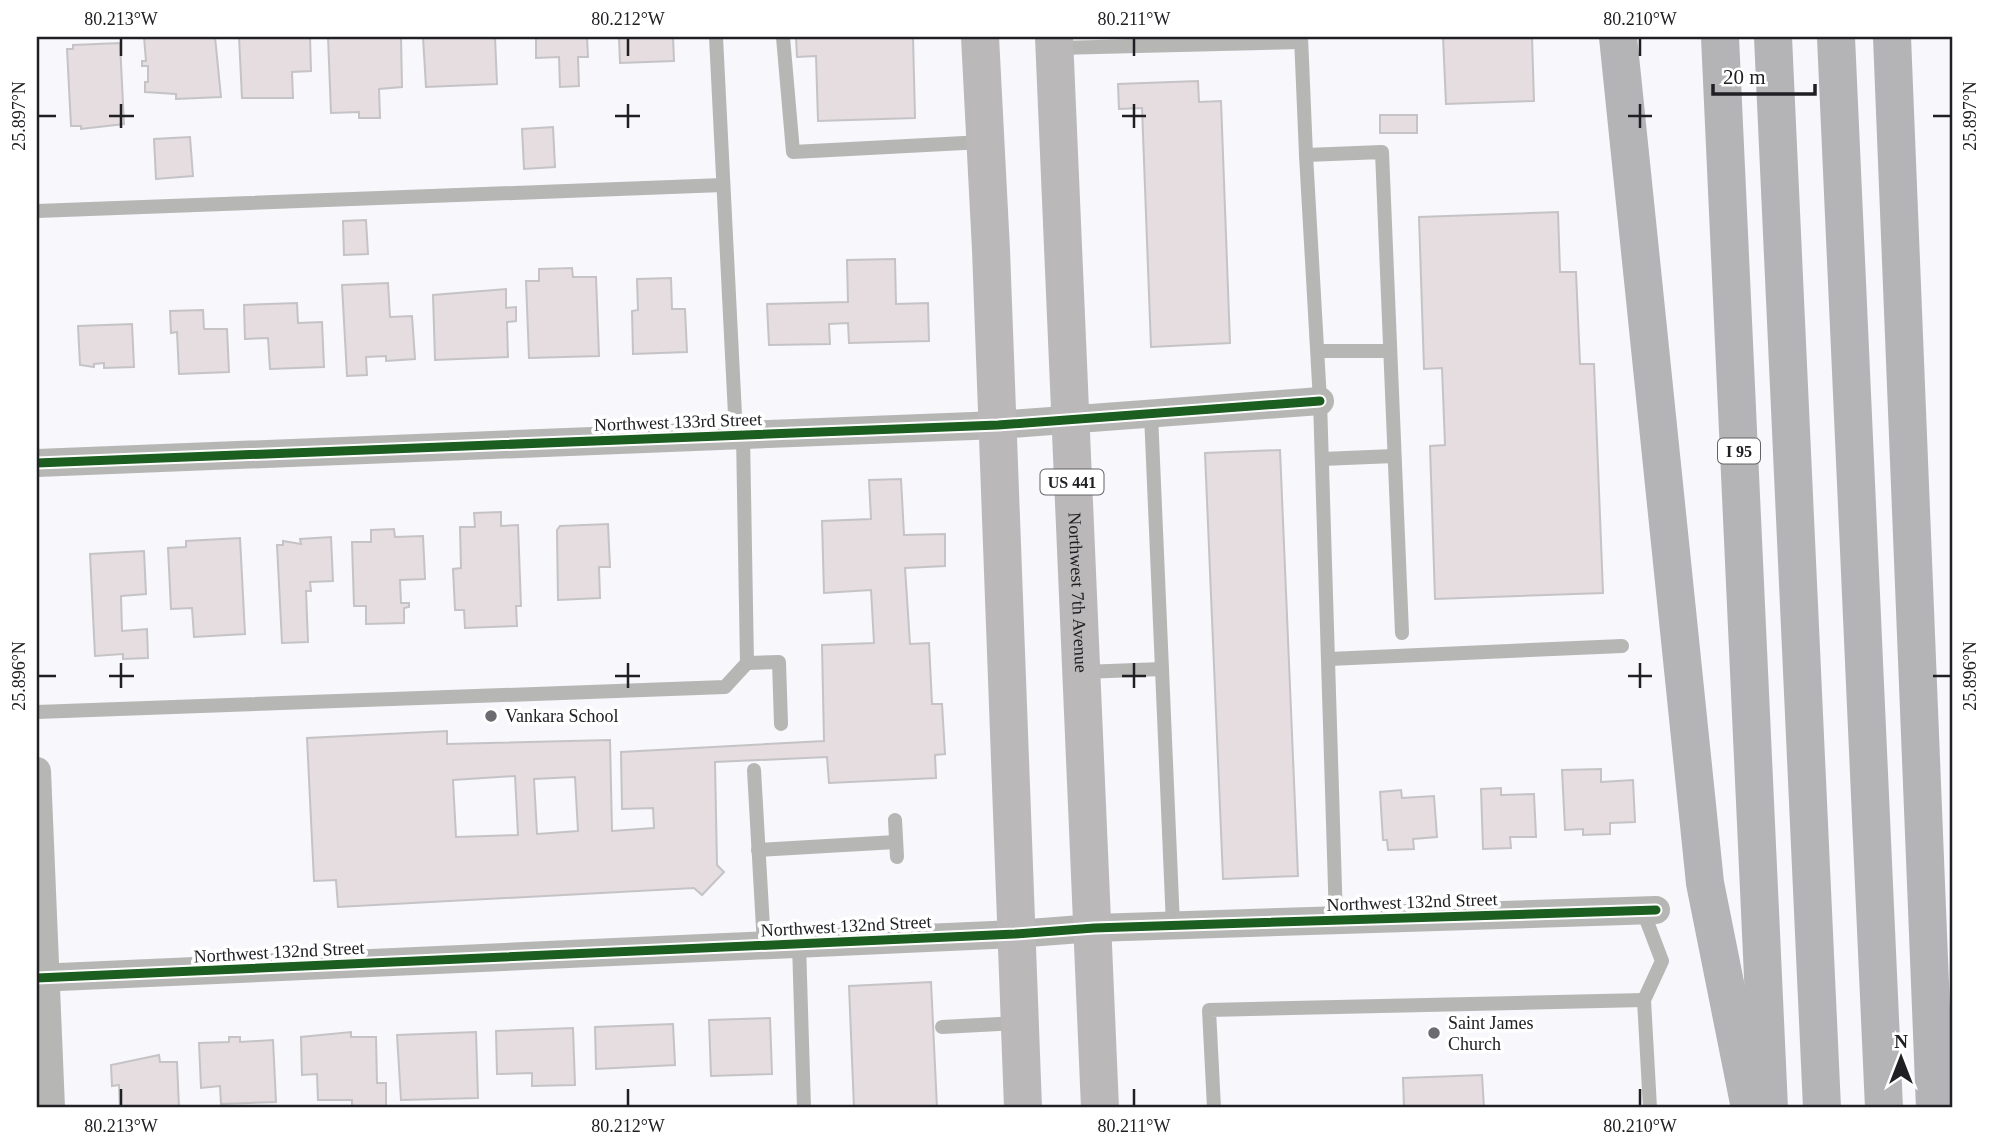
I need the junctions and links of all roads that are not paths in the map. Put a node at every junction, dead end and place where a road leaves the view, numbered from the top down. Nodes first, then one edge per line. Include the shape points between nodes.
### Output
1 (716, 37) edge
2 (783, 37) edge
3 (980, 37) edge
4 (1618, 37) edge
5 (1720, 37) edge
6 (1773, 37) edge
7 (1836, 37) edge
8 (1892, 37) edge
9 (1301, 39) edge
10 (1055, 43) edge
11 (984, 142) junction
12 (1306, 155) junction
13 (723, 185) junction
14 (37, 211) edge
15 (1318, 351) junction
16 (1390, 351) junction
17 (1320, 401) junction
18 (1152, 414) junction
19 (1069, 421) junction
20 (998, 425) junction
21 (739, 435) junction
22 (1394, 456) junction
23 (1322, 459) junction
24 (37, 463) edge
25 (1402, 633) dead end
26 (1622, 646) dead end
27 (1329, 659) junction
28 (747, 663) junction
29 (1162, 669) junction
30 (1082, 672) junction
31 (37, 712) edge
32 (781, 724) dead end
33 (754, 770) dead end
34 (37, 771) edge
35 (895, 820) dead end
36 (758, 850) junction
37 (1650, 910) joint
38 (1336, 920) junction
39 (1173, 925) junction
40 (1094, 928) junction
41 (1015, 934) junction
42 (1952, 940) edge
43 (799, 944) junction
44 (764, 946) junction
45 (42, 978) edge
46 (1644, 1000) junction
47 (1931, 1002) junction
48 (1019, 1023) junction
49 (942, 1027) dead end
50 (51, 1108) edge
51 (804, 1108) edge
52 (1023, 1108) edge
53 (1100, 1108) edge
54 (1214, 1108) edge
55 (1650, 1108) edge
56 (1750, 1108) edge
57 (1769, 1108) edge
58 (1822, 1108) edge
59 (1884, 1108) edge
60 (1936, 1108) edge

1 - 13 lane
2 - 11 lane via 793,152
3 - 11 main road
4 - 56 highway via 1705,883
5 - 57 highway, I 95
6 - 58 highway
7 - 59 highway
8 - 47 highway
9 - 10 lane
9 - 12 lane
10 - 19 main road, Northwest 7th Avenue / US 441
11 - 20 main road
12 - 15 lane
12 - 16 lane via 1382,152
13 - 14 lane
13 - 21 lane
15 - 16 lane
15 - 17 lane
16 - 22 lane
17 - 18 street, Northwest 133rd Street
17 - 23 lane
18 - 19 street, Northwest 133rd Street
18 - 29 lane
19 - 20 street, Northwest 133rd Street
19 - 30 main road, Northwest 7th Avenue / US 441
20 - 21 street, Northwest 133rd Street
20 - 41 main road
21 - 24 street, Northwest 133rd Street
21 - 28 lane
22 - 23 lane
22 - 25 lane
23 - 27 lane
26 - 27 lane
27 - 38 lane
28 - 31 lane via 725,687
28 - 32 lane via 779,662
29 - 30 lane
29 - 39 lane
30 - 40 main road, Northwest 7th Avenue / US 441
33 - 36 lane
34 - 45 street
35 - 36 lane via 896,850
36 - 44 lane
37 - 38 street, Northwest 132nd Street
37 - 46 lane via 1662,961
38 - 39 street, Northwest 132nd Street
39 - 40 street, Northwest 132nd Street
40 - 41 street, Northwest 132nd Street
40 - 53 main road, Northwest 7th Avenue / US 441
41 - 43 street, Northwest 132nd Street
41 - 48 main road
42 - 47 highway
43 - 44 street, Northwest 132nd Street
43 - 51 lane
44 - 45 street, Northwest 132nd Street
45 - 50 street
46 - 54 lane via 1209,1010
46 - 55 lane
47 - 60 highway
48 - 49 lane
48 - 52 main road

